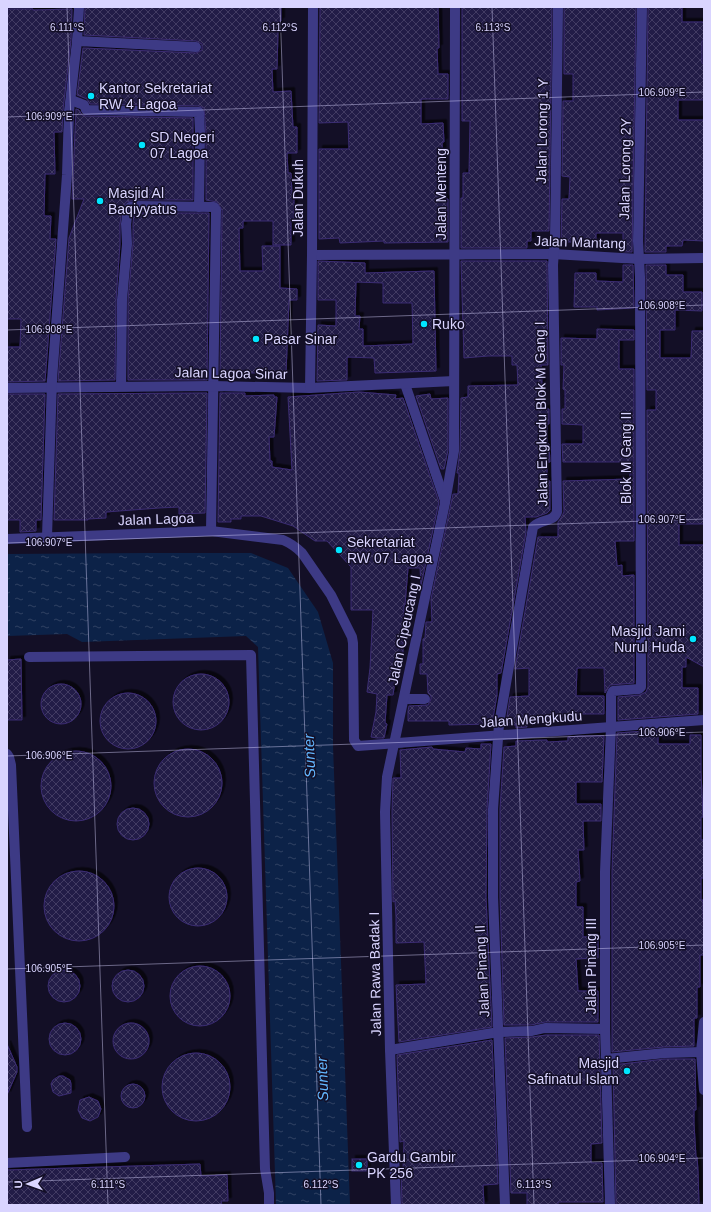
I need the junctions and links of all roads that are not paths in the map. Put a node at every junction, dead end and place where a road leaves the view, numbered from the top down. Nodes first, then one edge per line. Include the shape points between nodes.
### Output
1 (79, 7) edge
2 (312, 7) edge
3 (455, 7) edge
4 (558, 7) edge
5 (642, 7) edge
6 (77, 41) junction
7 (196, 47) dead end
8 (71, 100) junction
9 (199, 207) junction
10 (456, 254) junction
11 (554, 254) junction
12 (312, 255) junction
13 (639, 258) junction
14 (704, 258) edge
15 (454, 381) junction
16 (405, 384) junction
17 (121, 386) junction
18 (213, 386) junction
19 (52, 387) junction
20 (7, 388) edge
21 (310, 388) junction
22 (446, 503) junction
23 (211, 531) junction
24 (47, 537) junction
25 (7, 539) edge
26 (29, 657) dead end
27 (404, 699) junction
28 (426, 699) dead end
29 (704, 720) edge
30 (499, 724) joint
31 (611, 727) junction
32 (499, 735) junction
33 (396, 742) junction
34 (361, 747) joint
35 (7, 754) edge
36 (704, 1022) edge
37 (605, 1029) junction
38 (499, 1032) junction
39 (390, 1050) junction
40 (702, 1052) edge
41 (606, 1058) junction
42 (704, 1090) edge
43 (27, 1127) dead end
44 (126, 1157) dead end
45 (7, 1163) edge
46 (269, 1205) edge
47 (396, 1205) edge
48 (505, 1205) edge
49 (610, 1205) edge

1 - 6 street
2 - 12 street, Jalan Dukuh
3 - 10 street, Jalan Menteng
4 - 11 street, Jalan Lorong 1 Y
5 - 13 street, Jalan Lorong 2Y
6 - 7 street
6 - 8 street
8 - 9 street via 84,105 86,110 199,112
8 - 19 street
9 - 17 street via 137,206 128,209 128,244 122,300
9 - 18 street via 214,207 216,210
10 - 11 street, Jalan Mantang
10 - 12 street, Jalan Mantang
10 - 15 street, Jalan Menteng
11 - 13 street, Jalan Mantang
11 - 30 street, Jalan Engkudu Blok M Gang I via 557,512 552,519 542,521 533,527
12 - 21 street, Jalan Dukuh
13 - 14 street, Jalan Mantang
13 - 31 street, Blok M Gang II via 641,687 613,691
15 - 16 street, Jalan Lagoa Sinar
15 - 22 street, Jalan Cipeucang I via 454,451
16 - 21 street, Jalan Lagoa Sinar
16 - 22 street
17 - 18 street, Jalan Lagoa Sinar
17 - 19 street, Jalan Lagoa Sinar
18 - 21 street, Jalan Lagoa Sinar
18 - 23 street
19 - 20 street, Jalan Lagoa Sinar
19 - 24 street
22 - 27 street, Jalan Cipeucang I
23 - 24 street, Jalan Lagoa
23 - 34 street, Jalan Lagoa via 283,540 302,553 331,595 354,643 354,740 356,745
24 - 25 street, Jalan Lagoa
26 - 46 street via 251,655 264,1169
27 - 28 street
27 - 33 street, Jalan Cipeucang I
29 - 31 street, Jalan Mengkudu
30 - 32 street, Jalan Pinang II
31 - 32 street, Jalan Mengkudu
31 - 37 street, Jalan Pinang III via 605,872
32 - 33 street, Jalan Mengkudu
32 - 38 street, Jalan Pinang II via 493,809 493,897
33 - 34 street, Jalan Mengkudu
33 - 39 street, Jalan Rawa Badak I via 387,776 385,812
35 - 43 street via 11,765
36 - 40 street
37 - 38 street via 545,1028
37 - 41 street, Jalan Pinang III
38 - 39 street
38 - 48 street, Jalan Pinang II
39 - 47 street, Jalan Rawa Badak I
40 - 41 street
40 - 42 street
41 - 49 street, Jalan Pinang III
44 - 45 street

